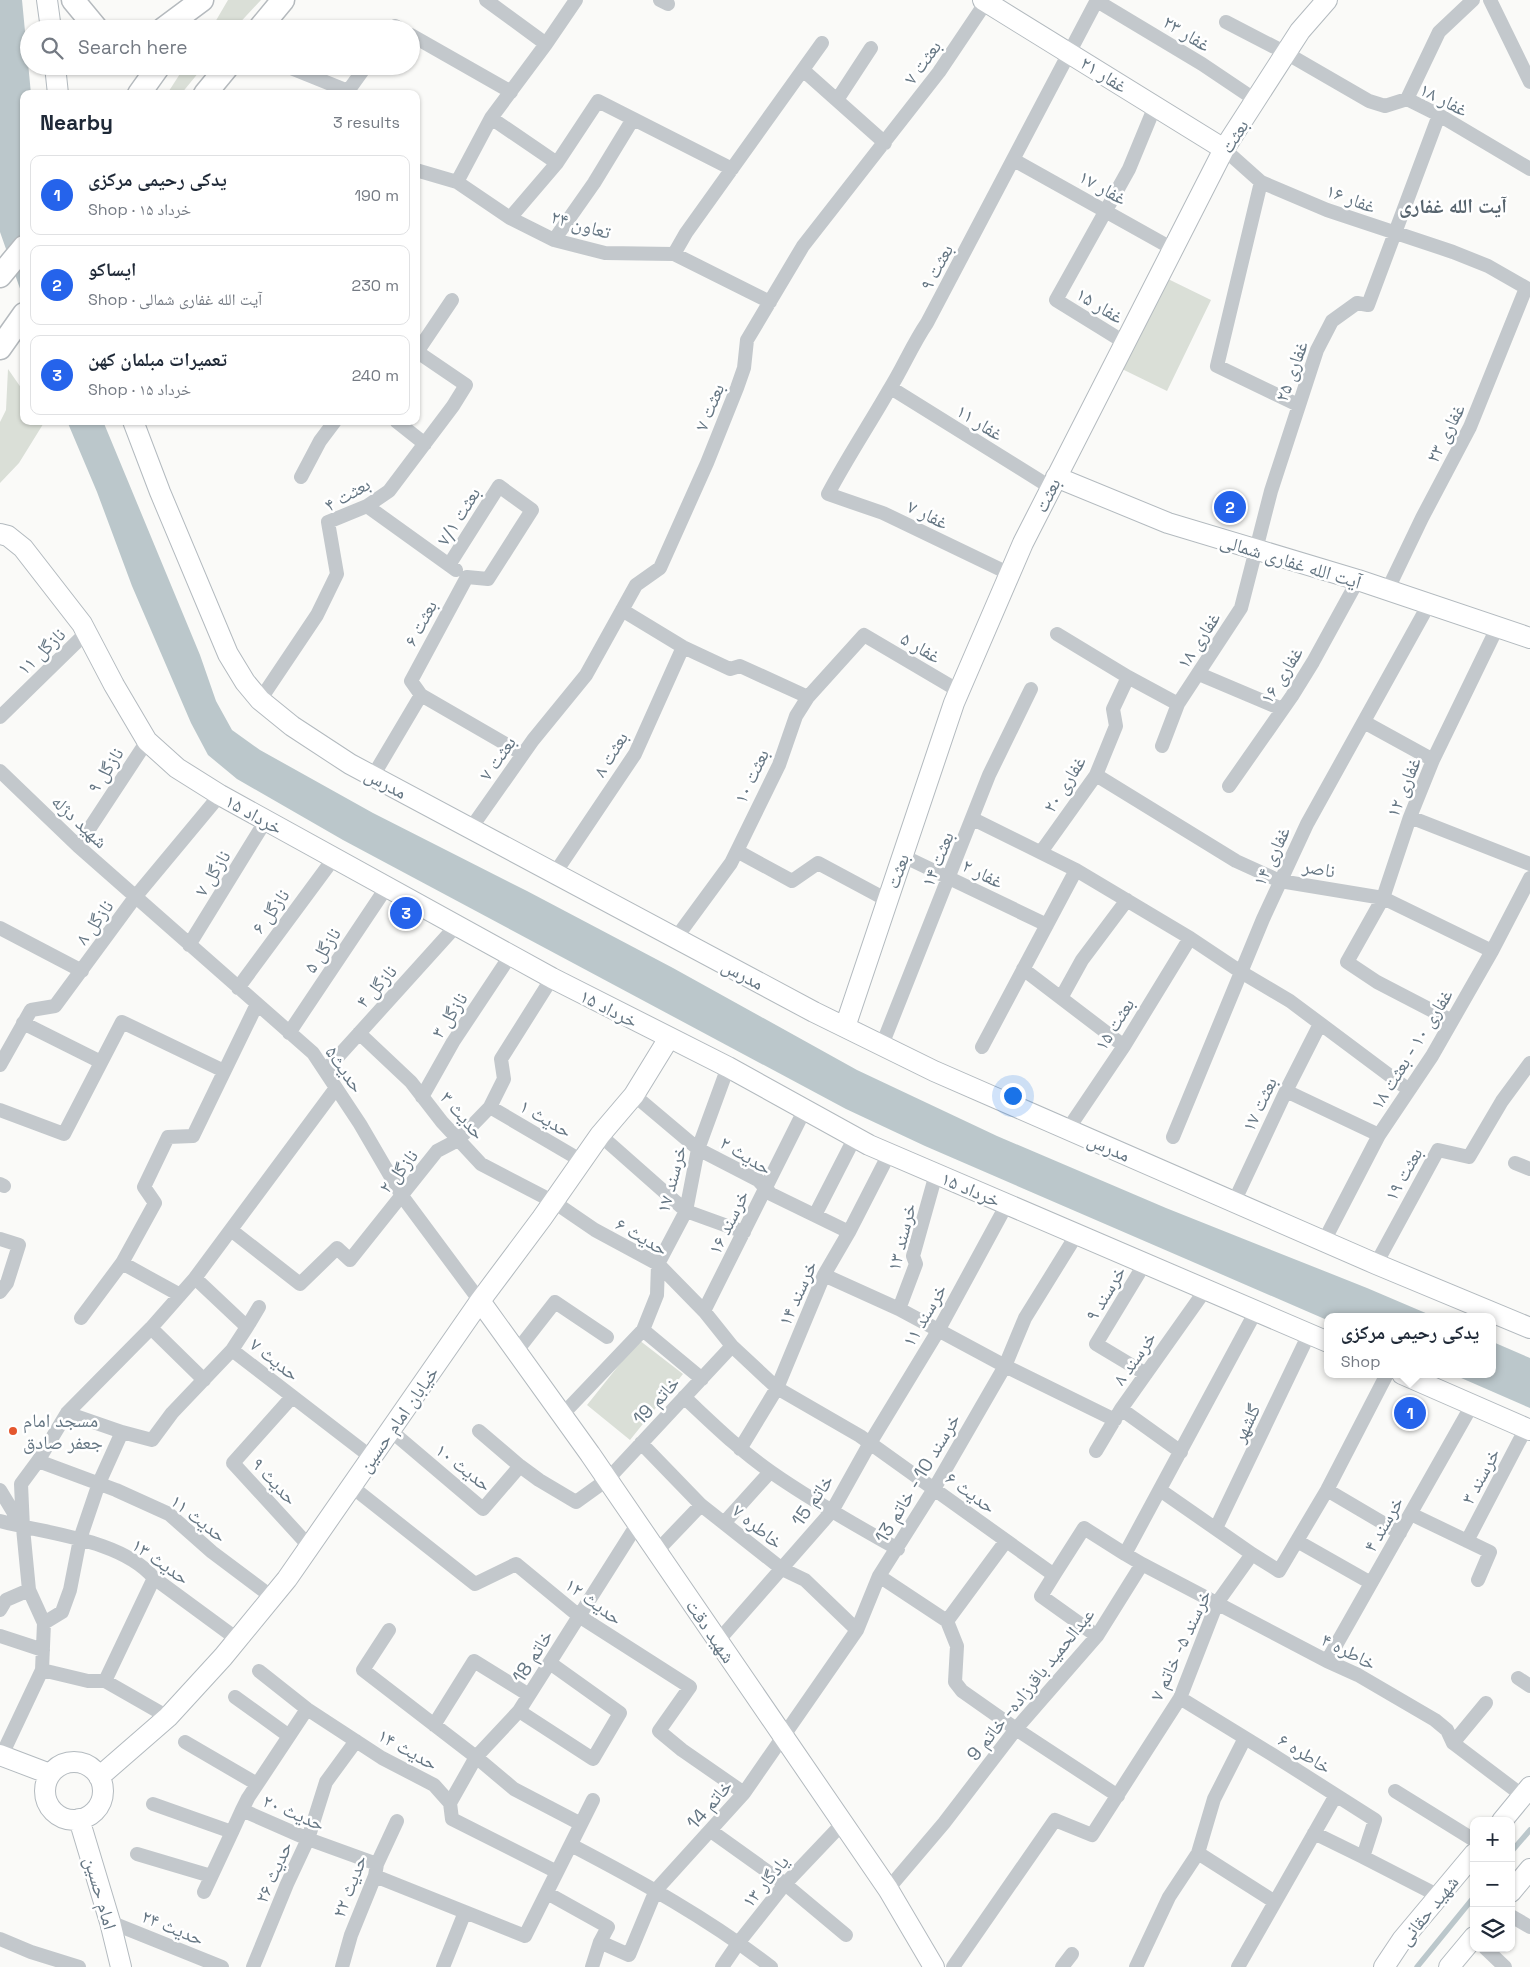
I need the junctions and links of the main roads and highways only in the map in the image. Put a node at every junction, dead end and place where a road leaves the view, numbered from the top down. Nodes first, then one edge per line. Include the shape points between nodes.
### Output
1 (73, 0) edge
2 (202, 0) edge
3 (207, 0) edge
4 (283, 0) edge
5 (90, 20) edge
6 (175, 20) edge
7 (193, 20) edge
8 (266, 20) edge
9 (153, 75) edge
10 (221, 75) edge
11 (142, 90) edge
12 (208, 90) edge
13 (20, 252) edge
14 (0, 276) edge
15 (20, 319) edge
16 (0, 348) edge

1 - 5 main road
2 - 6 main road
3 - 7 main road
4 - 8 main road
9 - 11 main road
10 - 12 main road
13 - 14 main road
15 - 16 main road

